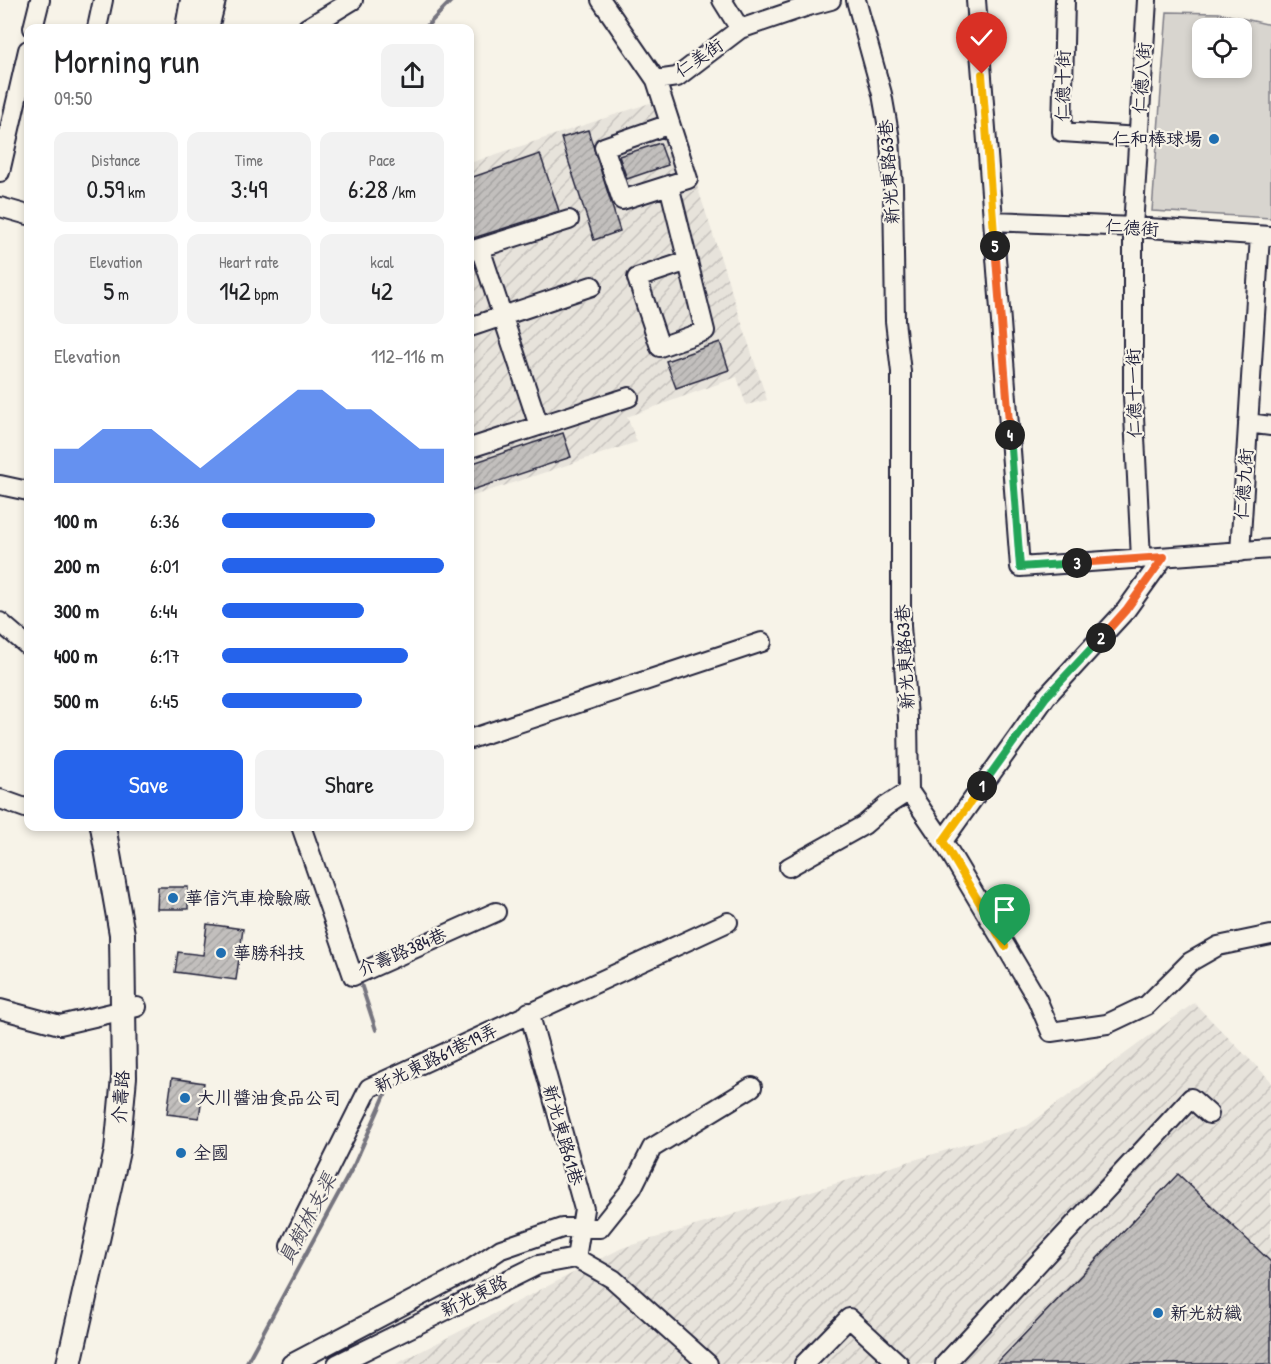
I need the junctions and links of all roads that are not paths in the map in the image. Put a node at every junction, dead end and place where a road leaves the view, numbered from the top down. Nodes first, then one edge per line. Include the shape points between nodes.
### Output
1 (40, 0) edge
2 (103, 0) edge
3 (193, 0) edge
4 (213, 0) edge
5 (353, 0) edge
6 (601, 0) edge
7 (722, 0) edge
8 (831, 0) edge
9 (856, 0) edge
10 (976, 0) edge
11 (1065, 0) edge
12 (1147, 0) edge
13 (804, 3) edge
14 (34, 24) edge
15 (98, 24) edge
16 (189, 24) edge
17 (207, 24) edge
18 (314, 24) edge
19 (740, 29) junction
20 (24, 67) edge
21 (656, 80) junction
22 (670, 124) junction
23 (1138, 137) junction
24 (0, 172) edge
25 (669, 185) junction
26 (0, 207) edge
27 (24, 214) edge
28 (569, 220) dead end
29 (993, 221) junction
30 (1133, 227) junction
31 (1265, 236) edge
32 (475, 250) edge
33 (688, 261) dead end
34 (592, 286) dead end
35 (503, 316) junction
36 (474, 326) edge
37 (1262, 331) edge
38 (628, 397) dead end
39 (1248, 423) junction
40 (539, 426) junction
41 (1271, 426) edge
42 (474, 447) edge
43 (0, 485) edge
44 (24, 490) edge
45 (1271, 549) edge
46 (1240, 552) junction
47 (1164, 557) junction
48 (1142, 559) junction
49 (0, 622) edge
50 (762, 642) dead end
51 (24, 643) edge
52 (474, 738) edge
53 (909, 791) junction
54 (0, 799) edge
55 (24, 808) edge
56 (104, 831) edge
57 (116, 831) edge
58 (303, 831) edge
59 (943, 841) junction
60 (789, 867) dead end
61 (496, 912) dead end
62 (728, 922) dead end
63 (1271, 935) edge
64 (130, 1008) junction
65 (0, 1009) edge
66 (530, 1012) junction
67 (752, 1087) dead end
68 (1209, 1114) dead end
69 (582, 1227) junction
70 (290, 1246) dead end
71 (576, 1258) junction
72 (69, 1364) edge
73 (85, 1364) edge
74 (291, 1364) edge
75 (337, 1364) edge
76 (708, 1364) edge
77 (804, 1364) edge
78 (899, 1364) edge
79 (945, 1364) edge

1 - 14 street
2 - 15 street
3 - 16 main road
4 - 17 main road
5 - 18 street
6 - 21 street, 仁美街
7 - 19 street
8 - 13 street, 仁美街
9 - 53 street, 新光東路63巷 via 890,139 895,321 901,372 901,626
10 - 29 street
11 - 23 street, 仁德十街 via 1062,132
12 - 23 street, 仁德八街
13 - 19 street, 仁美街
19 - 21 street, 仁美街 via 677,77
20 - 24 street
21 - 22 street
22 - 25 street via 688,179
22 - 25 street via 604,147 622,200
23 - 30 street, 仁德八街
25 - 33 street via 686,252 705,331 660,347 637,279
26 - 27 street
28 - 32 street
29 - 30 street, 仁德街
29 - 48 street via 1020,567
30 - 31 street, 仁德街
30 - 48 street, 仁德十一街 via 1133,396
31 - 37 street, 仁德九街
32 - 35 street
34 - 35 street
35 - 36 street
35 - 40 street
37 - 39 street, 仁德九街
38 - 40 street
39 - 41 street
39 - 46 street, 仁德九街
40 - 42 street
43 - 44 street
45 - 46 street
46 - 47 street
47 - 48 street
47 - 59 street via 1126,610 1046,697
49 - 51 street
50 - 52 street
53 - 59 street
53 - 60 street via 864,825
54 - 55 street
56 - 64 main road, 介壽路
57 - 64 main road, 介壽路 via 137,958
58 - 61 street, 介壽路384巷 via 353,976
59 - 63 street via 1037,999 1052,1032 1107,1024 1147,1005 1190,962 1218,946
62 - 66 street, 新光東路61巷19弄
64 - 65 street via 60,1025
64 - 72 main road, 介壽路 via 117,1151
64 - 73 main road, 介壽路 via 138,1049 134,1135
66 - 69 street, 新光東路61巷 via 584,1209
66 - 70 street, 新光東路61巷19弄 via 369,1088
67 - 69 street via 652,1148 632,1188 600,1228
68 - 79 street via 1191,1098
69 - 71 street, 新光東路61巷
69 - 74 street via 562,1228 501,1249 468,1271
71 - 75 street, 新光東路 via 538,1265
71 - 76 street via 613,1279
77 - 78 street via 849,1318

